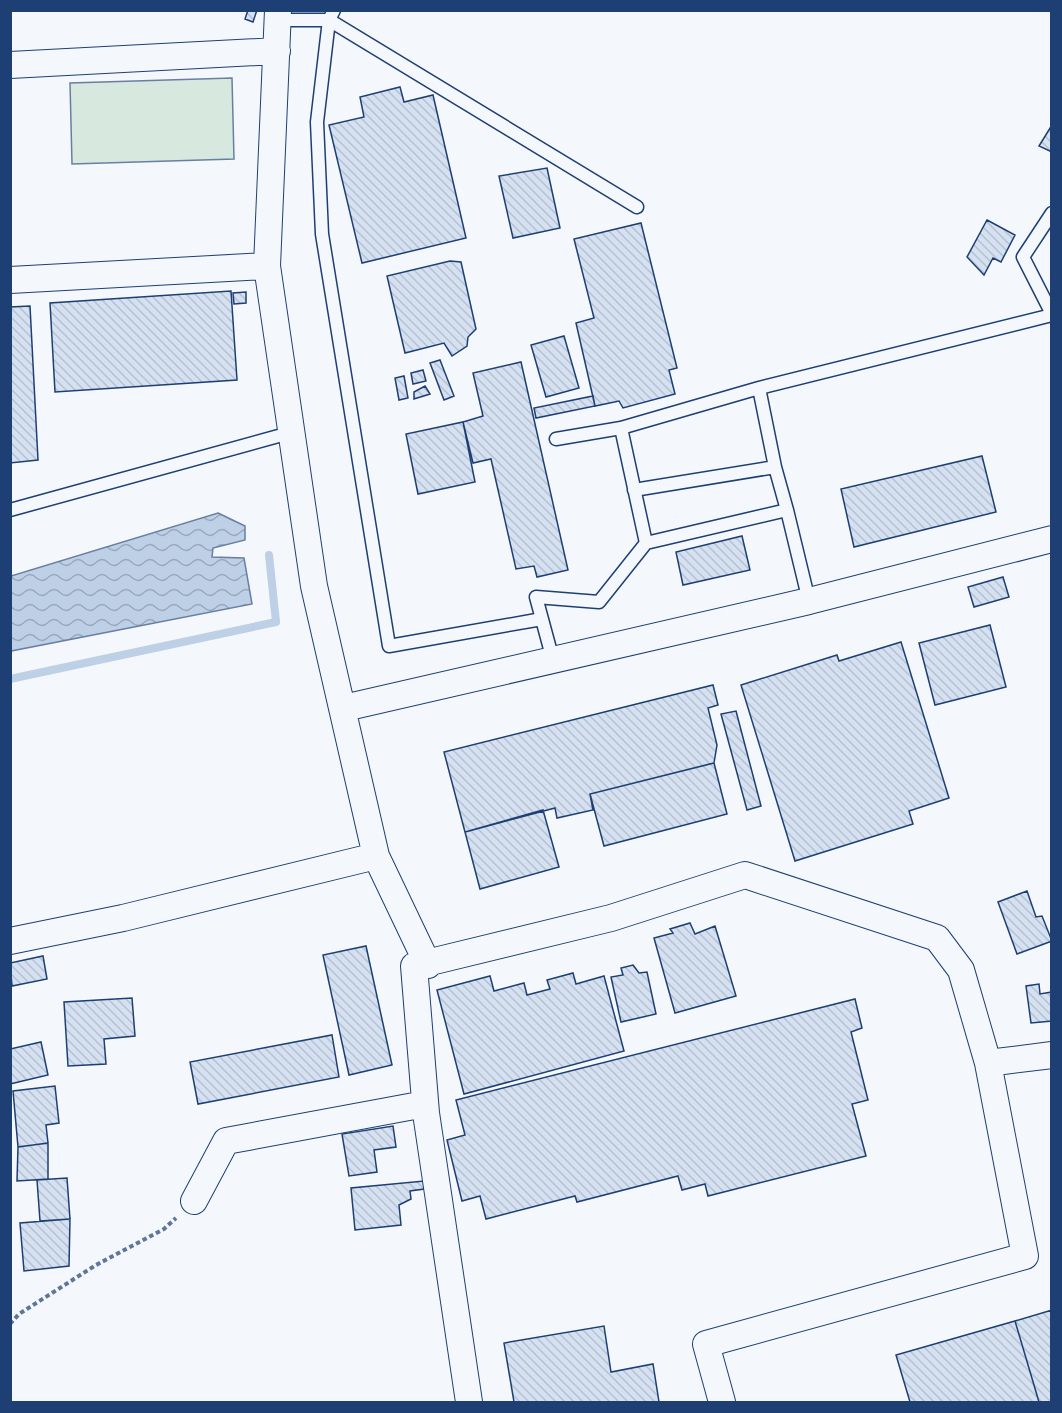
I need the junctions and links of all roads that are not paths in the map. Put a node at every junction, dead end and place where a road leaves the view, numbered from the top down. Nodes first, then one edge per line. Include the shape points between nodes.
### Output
1 (278, 15) edge
2 (332, 15) edge
3 (277, 51) junction
4 (10, 65) edge
5 (637, 207) dead end
6 (1052, 213) edge
7 (267, 266) junction
8 (10, 280) edge
9 (1052, 314) edge
10 (759, 388) junction
11 (621, 428) junction
12 (293, 432) junction
13 (556, 439) dead end
14 (775, 467) junction
15 (634, 490) junction
16 (10, 510) edge
17 (787, 510) junction
18 (1052, 539) edge
19 (646, 543) junction
20 (809, 601) junction
21 (542, 619) junction
22 (553, 660) junction
23 (344, 708) junction
24 (376, 856) junction
25 (10, 940) edge
26 (428, 964) junction
27 (1052, 1055) edge
28 (988, 1064) junction
29 (425, 1104) junction
30 (194, 1201) road end
31 (469, 1402) edge
32 (722, 1402) edge

1 - 2 lane
1 - 3 street
2 - 5 lane
2 - 21 lane via 317,122 322,234 389,646
3 - 4 street
3 - 7 street
6 - 9 lane via 1023,257
7 - 8 street
7 - 12 street
9 - 10 lane
10 - 11 lane
10 - 14 lane
11 - 13 lane
11 - 15 lane
12 - 16 lane
12 - 23 street via 314,586
14 - 15 lane
14 - 17 lane
15 - 19 lane
17 - 19 lane
17 - 20 lane
18 - 20 street
19 - 21 lane via 599,602 536,597
20 - 22 street
21 - 22 lane
22 - 23 street
23 - 24 street
24 - 25 street via 123,918
24 - 26 street
26 - 28 street via 611,918 745,875 937,938 962,970
26 - 29 street via 414,966
27 - 28 street
28 - 32 street via 1025,1256 706,1344
29 - 30 street via 226,1141
29 - 31 street

